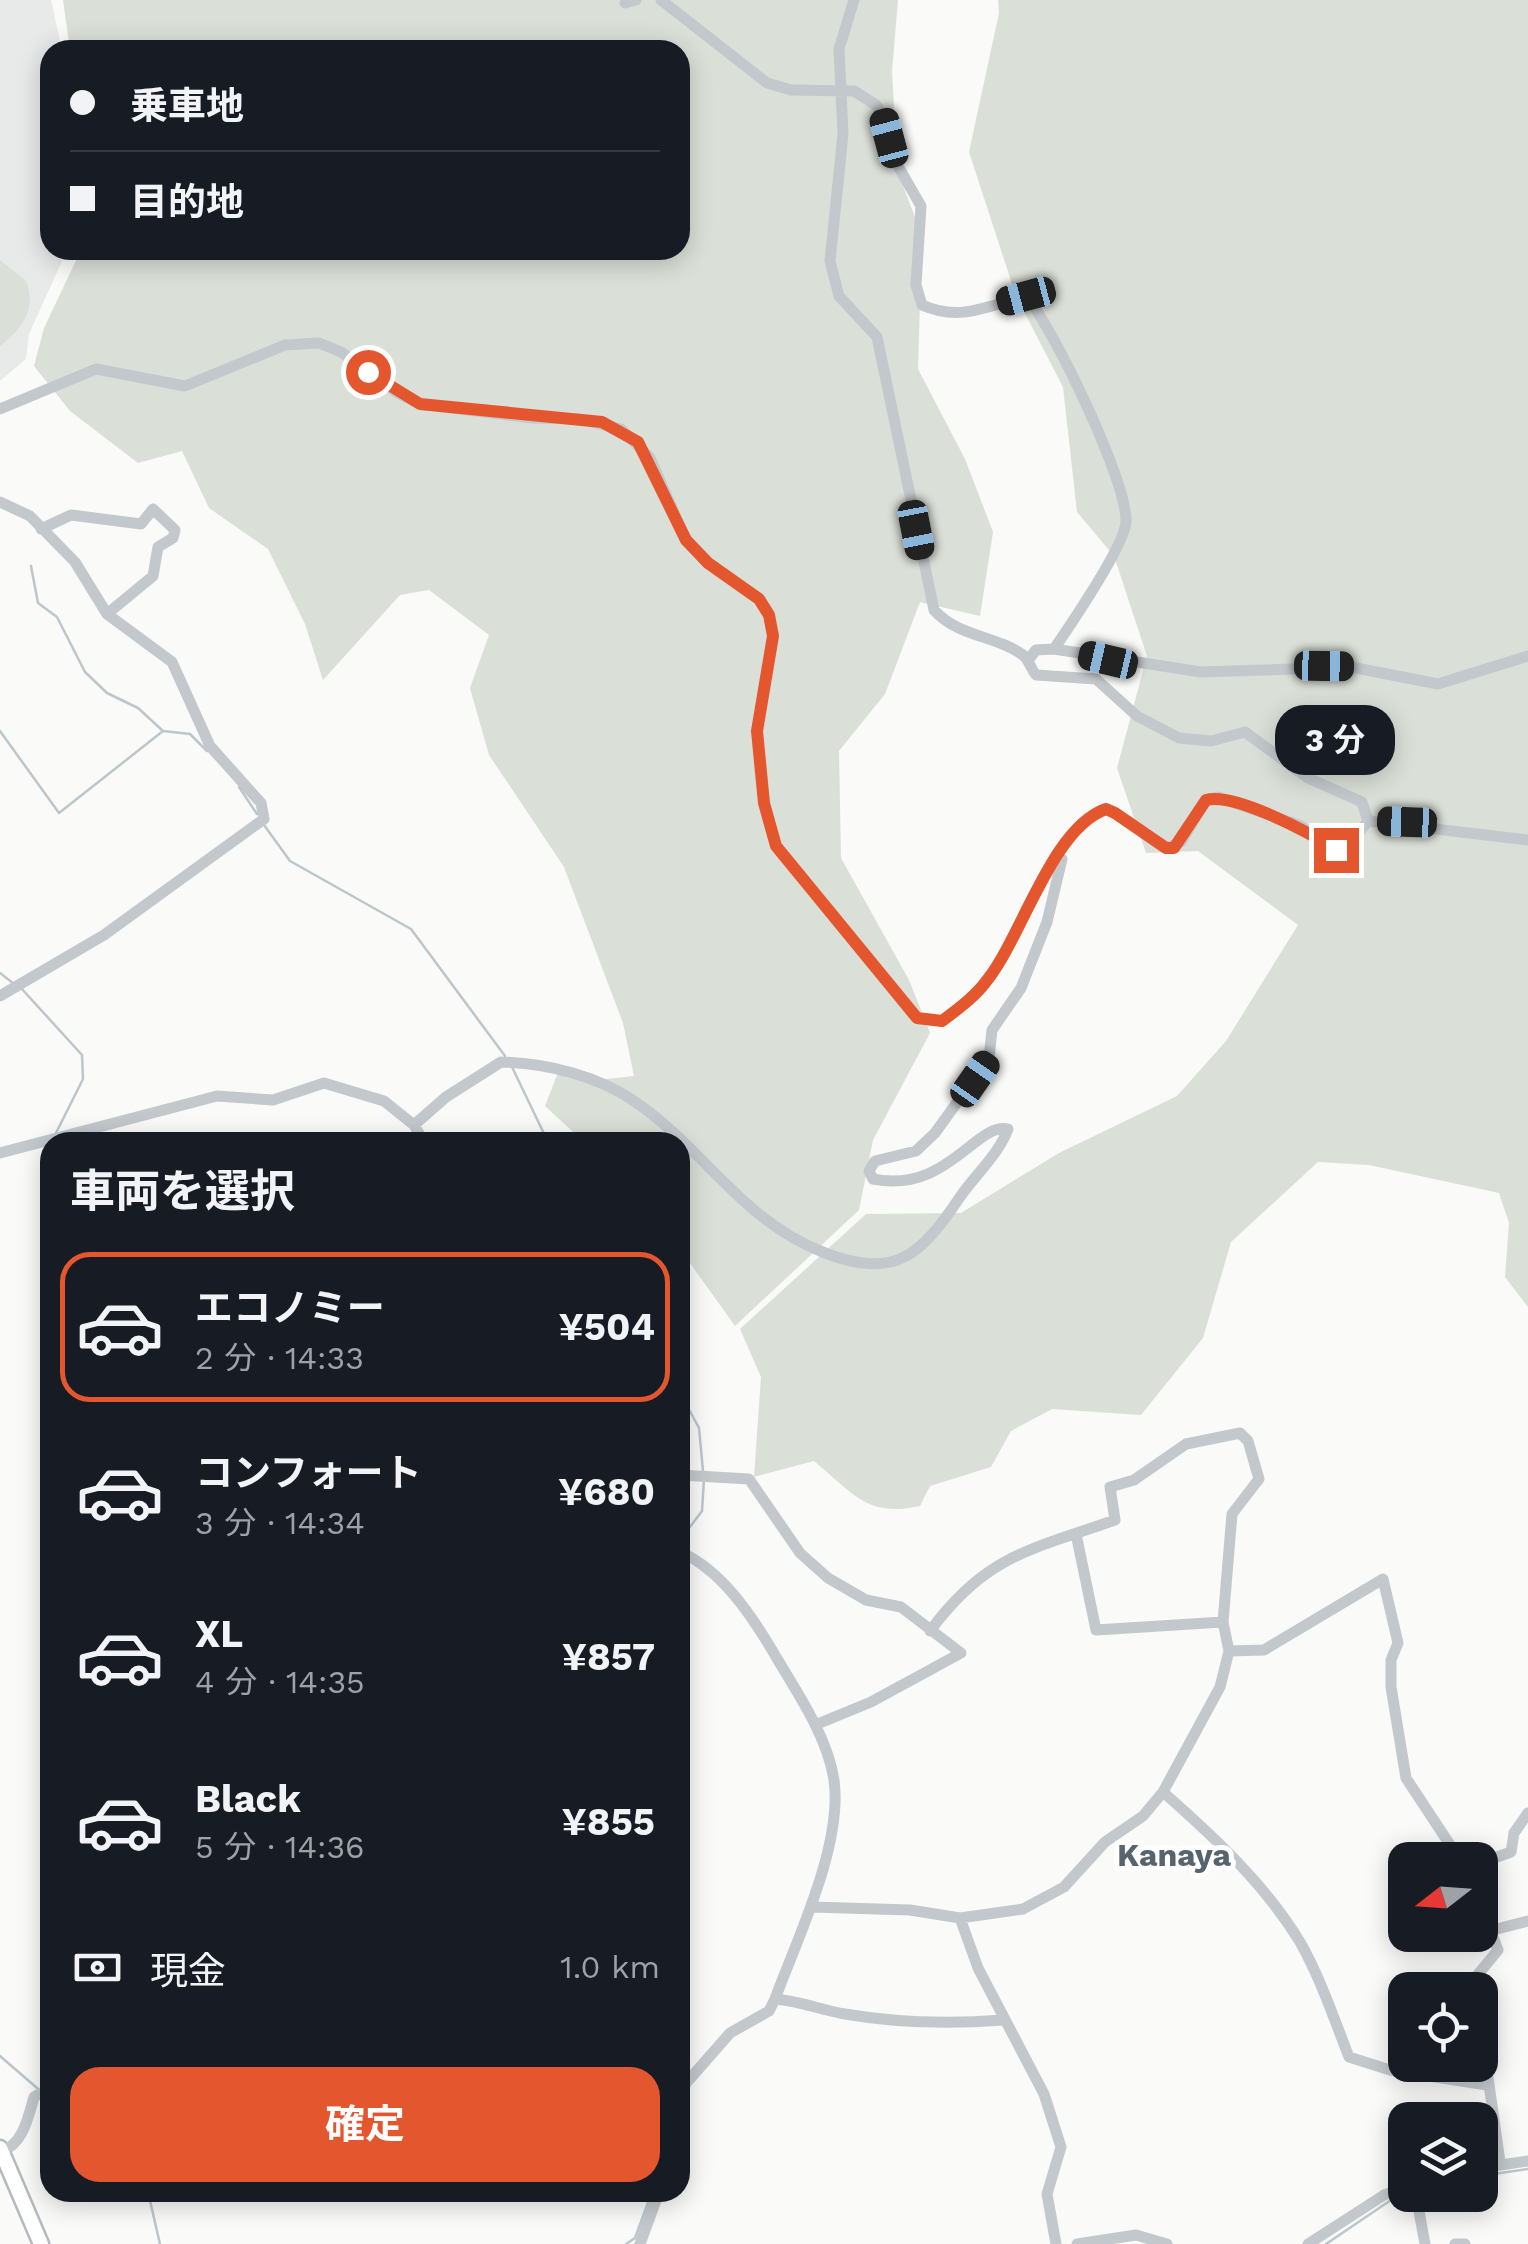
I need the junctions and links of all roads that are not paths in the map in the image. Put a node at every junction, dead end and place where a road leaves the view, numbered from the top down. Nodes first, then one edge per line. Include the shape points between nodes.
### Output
1 (661, 0) edge
2 (854, 0) edge
3 (840, 91) junction
4 (0, 410) edge
5 (0, 502) edge
6 (41, 529) junction
7 (107, 614) junction
8 (1054, 649) junction
9 (1528, 656) edge
10 (1028, 658) junction
11 (1368, 820) junction
12 (1528, 840) edge
13 (1066, 842) junction
14 (0, 996) edge
15 (414, 1125) junction
16 (82, 1132) edge
17 (418, 1132) edge
18 (671, 1132) edge
19 (40, 1143) edge
20 (690, 1148) edge
21 (0, 1154) edge
22 (690, 1476) edge
23 (1076, 1534) junction
24 (690, 1557) edge
25 (1223, 1622) junction
26 (930, 1632) junction
27 (1229, 1650) junction
28 (815, 1725) junction
29 (1163, 1792) junction
30 (1528, 1813) edge
31 (1448, 1842) edge
32 (1498, 1857) edge
33 (812, 1908) junction
34 (960, 1918) junction
35 (1528, 1921) edge
36 (1498, 1929) edge
37 (1496, 1952) edge
38 (1480, 1972) edge
39 (775, 2000) junction
40 (1003, 2020) junction
41 (690, 2080) edge
42 (1487, 2082) edge
43 (1487, 2085) junction
44 (40, 2094) edge
45 (1, 2151) edge
46 (1500, 2162) joint
47 (1528, 2162) edge
48 (1388, 2194) edge
49 (655, 2202) edge
50 (1419, 2212) edge
51 (41, 2244) edge
52 (640, 2244) edge
53 (1056, 2244) edge
54 (1077, 2244) edge
55 (1167, 2244) edge
56 (1308, 2244) edge
57 (1424, 2244) edge
58 (1456, 2244) edge
59 (1465, 2244) edge

1 - 3 street via 767,83
2 - 3 street via 840,49
3 - 8 street via 876,105 895,161 921,206 916,268 922,305 945,315 1029,298 1120,490 1124,531
3 - 10 street via 832,274 839,296 877,336 934,610 958,629
4 - 13 street via 96,369 185,386 286,346 319,344 420,404 622,429 650,458 686,540 759,599 769,615 773,636 757,731 776,846 917,1018 942,1021 988,980
5 - 6 street
6 - 7 street via 76,562
6 - 7 street via 71,515 140,524 153,509 175,530 158,547 153,576
7 - 14 street via 172,662 210,746 262,802 264,820 104,935
8 - 9 street via 1202,672 1351,667 1438,684
8 - 10 street
10 - 11 street via 1036,675 1096,679 1137,716 1178,738 1210,741 1245,732 1258,738 1308,778 1362,802
11 - 12 street
11 - 13 street via 1349,846 1336,850 1301,826 1218,797 1206,800 1174,848 1106,809 1084,820
13 - 20 street via 1047,922 1021,988 992,1030 989,1058 916,1152 875,1161 869,1171 873,1179 900,1184 928,1177 992,1128 1008,1129 935,1234 892,1264 855,1265 794,1241 729,1192
15 - 16 street via 384,1100 324,1083 273,1100 217,1096
15 - 17 street
15 - 18 street via 501,1062 571,1072 634,1101
19 - 21 street
22 - 26 street via 749,1479 800,1554 828,1578 866,1600 902,1607
23 - 25 street via 1096,1630
23 - 25 street via 1115,1520 1110,1487 1134,1480 1186,1444 1240,1433 1259,1480 1232,1514
23 - 26 street via 1006,1557 958,1594
24 - 28 street via 758,1628
25 - 27 street
26 - 28 street via 961,1654
27 - 29 street via 1211,1707
27 - 31 street via 1264,1650 1382,1579 1398,1642 1391,1660 1392,1702 1406,1778
28 - 33 street via 834,1798
29 - 34 street via 1044,1900
29 - 43 street via 1243,1866 1285,1920 1349,2057
30 - 32 street via 1511,1852
33 - 34 street
33 - 39 street
34 - 40 street
35 - 36 street
37 - 38 street
39 - 40 street via 946,2025
39 - 41 street via 769,2011 730,2034
40 - 53 street via 1034,2070 1061,2147 1047,2194
42 - 43 street
43 - 46 street
44 - 45 street via 25,2127
45 - 51 main road
46 - 47 street
48 - 56 street
49 - 52 street
50 - 57 street
54 - 55 street via 1136,2235
58 - 59 street

